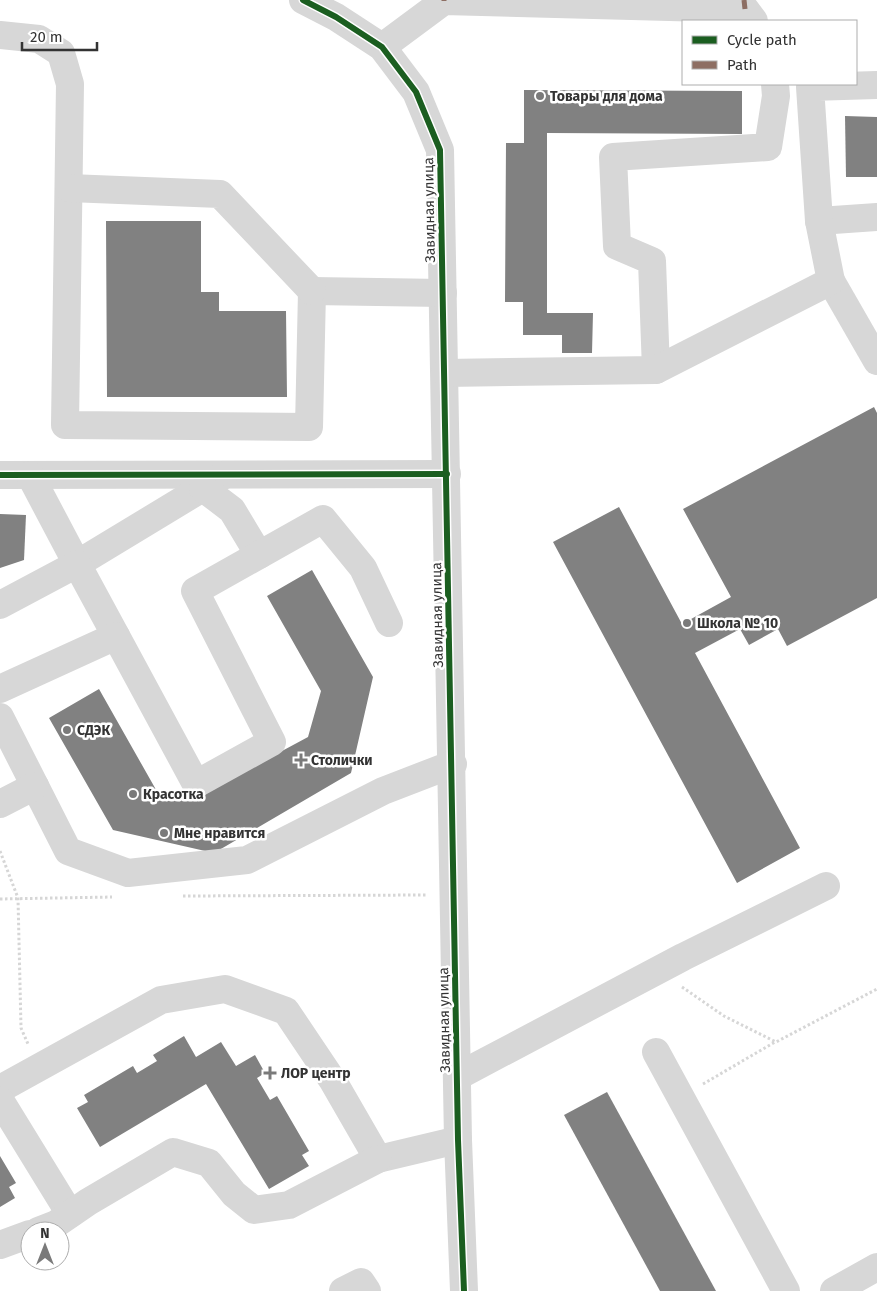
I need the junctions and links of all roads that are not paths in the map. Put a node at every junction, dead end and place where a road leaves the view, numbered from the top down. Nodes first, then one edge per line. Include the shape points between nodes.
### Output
1 (303, 0) edge
2 (753, 20) edge
3 (0, 35) edge
4 (382, 47) junction
5 (775, 85) edge
6 (877, 85) edge
7 (69, 188) junction
8 (877, 217) edge
9 (819, 221) junction
10 (831, 280) junction
11 (312, 291) junction
12 (443, 293) junction
13 (877, 361) edge
14 (656, 370) junction
15 (445, 373) junction
16 (447, 474) junction
17 (0, 475) edge
18 (30, 475) junction
19 (214, 481) junction
20 (258, 555) junction
21 (76, 564) junction
22 (0, 606) edge
23 (389, 623) dead end
24 (116, 636) junction
25 (0, 689) edge
26 (0, 717) edge
27 (453, 764) junction
28 (35, 786) junction
29 (0, 804) edge
30 (826, 886) dead end
31 (656, 1052) dead end
32 (458, 1076) junction
33 (0, 1089) edge
34 (0, 1100) edge
35 (458, 1140) junction
36 (378, 1159) junction
37 (70, 1214) junction
38 (60, 1221) edge
39 (20, 1238) edge
40 (0, 1246) edge
41 (877, 1267) edge
42 (343, 1291) edge
43 (367, 1291) edge
44 (464, 1291) edge
45 (786, 1291) edge
46 (834, 1291) edge

1 - 4 street, Завидная улица via 336,16
2 - 4 street via 745,10 444,1
3 - 7 street via 39,39 62,53 70,84
4 - 12 street, Завидная улица via 416,92 440,150
5 - 14 street via 768,147 613,157 617,246 652,261
6 - 9 street via 810,87
7 - 11 street via 220,194
7 - 11 street via 64,425 309,427
8 - 9 street
9 - 10 street
10 - 13 street
10 - 14 street
11 - 12 street
12 - 15 street, Завидная улица
14 - 15 street
15 - 16 street, Завидная улица
16 - 19 street
16 - 27 street, Завидная улица
17 - 18 street
18 - 19 street
18 - 21 street
19 - 20 street
19 - 21 street
20 - 23 street via 323,519 363,568
20 - 24 street via 195,591 272,742 196,784
21 - 22 street
21 - 24 street
24 - 25 street
26 - 28 street
27 - 28 street via 382,791 247,860 128,872 68,851
27 - 32 street, Завидная улица
28 - 29 street
30 - 32 street
31 - 45 street
32 - 35 street, Завидная улица
33 - 36 street via 161,1000 225,989 286,1011
34 - 37 street
35 - 36 street
35 - 44 street, Завидная улица
36 - 37 street via 289,1205 254,1210 234,1194 209,1163 173,1152
37 - 38 street
39 - 40 street
41 - 46 street
42 - 43 street via 361,1282

